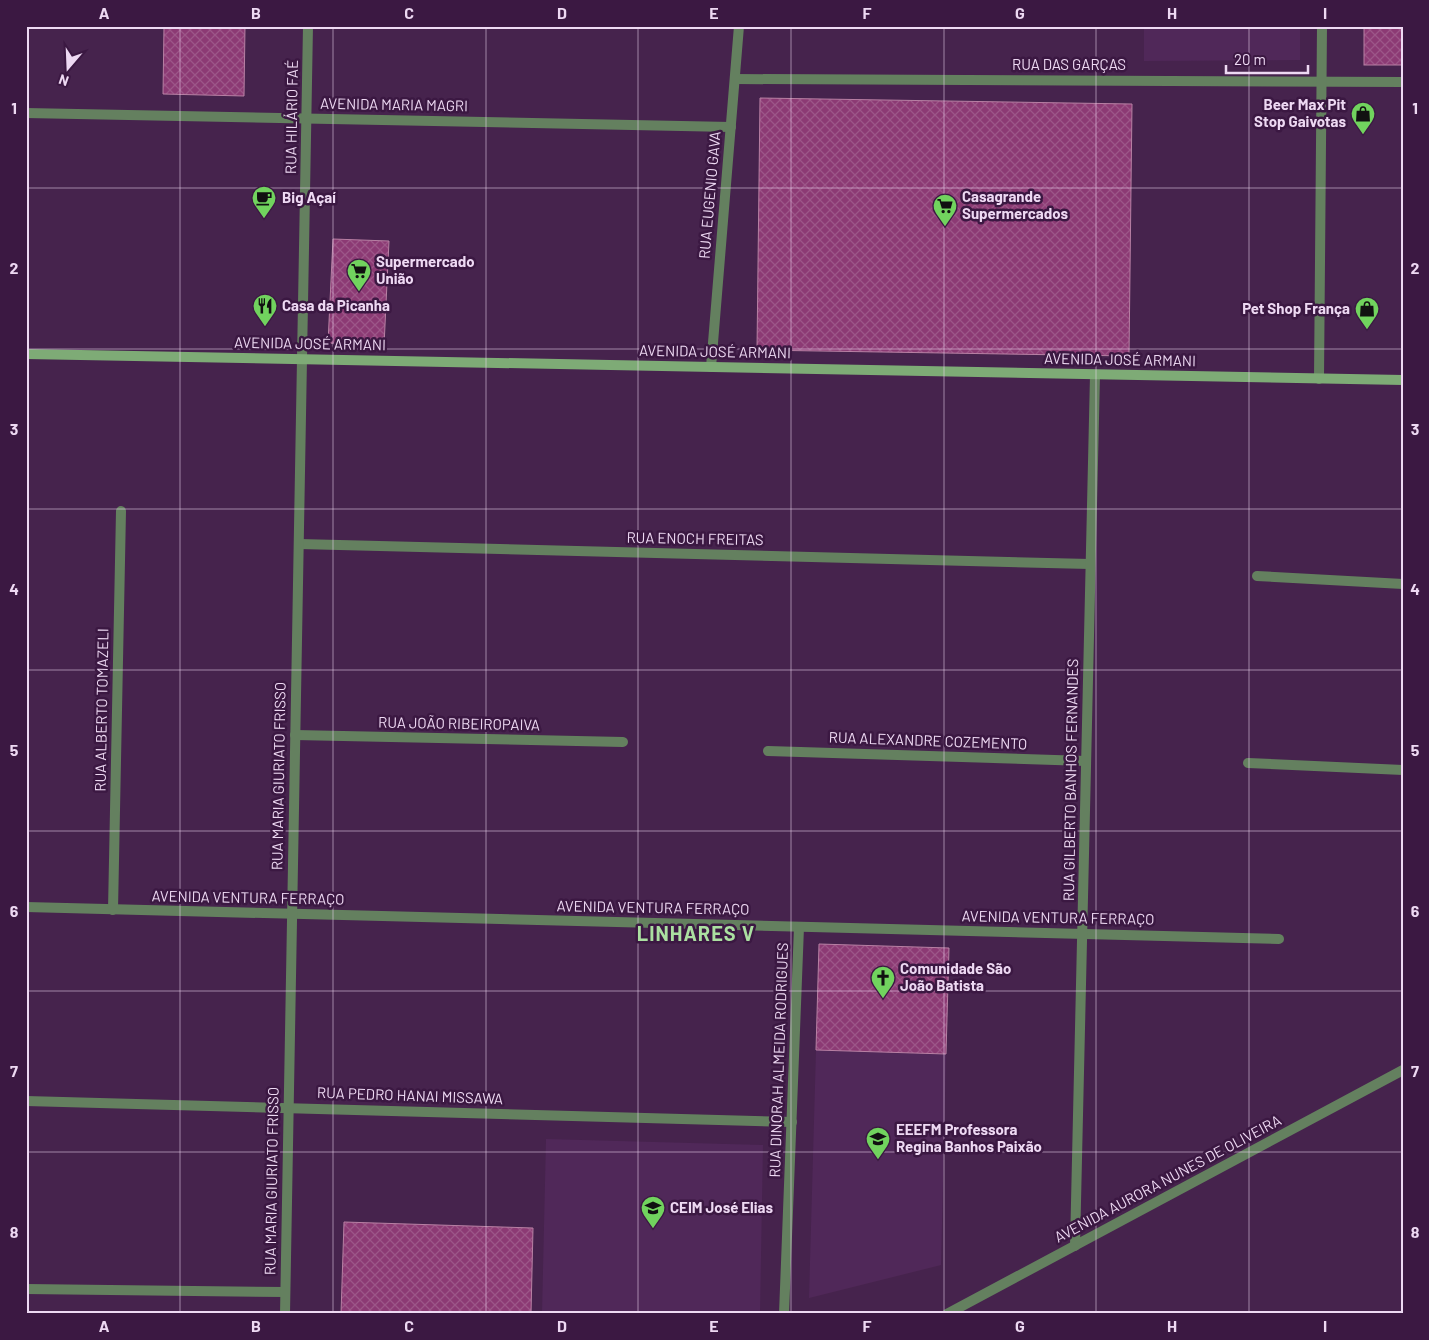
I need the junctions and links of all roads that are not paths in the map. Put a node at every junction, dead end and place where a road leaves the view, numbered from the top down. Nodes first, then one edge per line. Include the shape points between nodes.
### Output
1 (308, 26) edge
2 (739, 26) edge
3 (1322, 26) edge
4 (735, 79) junction
5 (1321, 81) junction
6 (1403, 82) edge
7 (26, 113) edge
8 (306, 118) junction
9 (731, 127) junction
10 (26, 354) edge
11 (302, 359) junction
12 (711, 367) junction
13 (1095, 374) junction
14 (1319, 379) junction
15 (1403, 380) edge
16 (121, 511) dead end
17 (298, 544) junction
18 (1090, 564) junction
19 (1257, 576) dead end
20 (1403, 584) edge
21 (295, 735) junction
22 (623, 742) dead end
23 (768, 751) dead end
24 (1086, 761) junction
25 (1248, 763) dead end
26 (1403, 770) edge
27 (26, 908) edge
28 (113, 910) junction
29 (292, 914) junction
30 (799, 926) junction
31 (1082, 934) junction
32 (1279, 938) dead end
33 (1403, 1070) edge
34 (26, 1100) edge
35 (288, 1108) junction
36 (792, 1122) junction
37 (1075, 1246) junction
38 (26, 1289) edge
39 (285, 1292) junction
40 (285, 1314) edge
41 (784, 1314) edge
42 (947, 1314) edge

1 - 8 street, RUA HILÁRIO FAÉ
2 - 4 street, RUA EUGENIO GAVA
3 - 5 street
4 - 5 street, RUA DAS GARÇAS
4 - 9 street, RUA EUGENIO GAVA
5 - 6 street, RUA DAS GARÇAS
5 - 14 street
7 - 8 street, AVENIDA MARIA MAGRI
8 - 9 street, AVENIDA MARIA MAGRI
8 - 11 street, RUA HILÁRIO FAÉ
9 - 12 street, RUA EUGENIO GAVA
10 - 11 main road, AVENIDA JOSÉ ARMANI
11 - 12 main road, AVENIDA JOSÉ ARMANI
11 - 17 street, RUA MARIA GIURIATO FRISSO
12 - 13 main road, AVENIDA JOSÉ ARMANI
13 - 14 main road, AVENIDA JOSÉ ARMANI
13 - 18 street, RUA GILBERTO BANHOS FERNANDES
14 - 15 main road, AVENIDA JOSÉ ARMANI
16 - 28 street, RUA ALBERTO TOMAZELI
17 - 18 street, RUA ENOCH FREITAS
17 - 21 street, RUA MARIA GIURIATO FRISSO
18 - 24 street, RUA GILBERTO BANHOS FERNANDES
19 - 20 street
21 - 22 street, RUA JOÃO RIBEIROPAIVA
21 - 29 street, RUA MARIA GIURIATO FRISSO
23 - 24 street, RUA ALEXANDRE COZEMENTO
24 - 31 street, RUA GILBERTO BANHOS FERNANDES
25 - 26 street
27 - 28 street, AVENIDA VENTURA FERRAÇO
28 - 29 street, AVENIDA VENTURA FERRAÇO
29 - 30 street, AVENIDA VENTURA FERRAÇO
29 - 35 street, RUA MARIA GIURIATO FRISSO
30 - 31 street, AVENIDA VENTURA FERRAÇO
30 - 36 street, RUA DINORAH ALMEIDA RODRIGUES
31 - 32 street, AVENIDA VENTURA FERRAÇO
31 - 37 street, RUA GILBERTO BANHOS FERNANDES
33 - 37 street, AVENIDA AURORA NUNES DE OLIVEIRA
34 - 35 street, RUA PEDRO HANAI MISSAWA
35 - 36 street, RUA PEDRO HANAI MISSAWA
35 - 39 street, RUA MARIA GIURIATO FRISSO
36 - 41 street, RUA DINORAH ALMEIDA RODRIGUES
37 - 42 street, AVENIDA AURORA NUNES DE OLIVEIRA
38 - 39 street
39 - 40 street, RUA MARIA GIURIATO FRISSO

